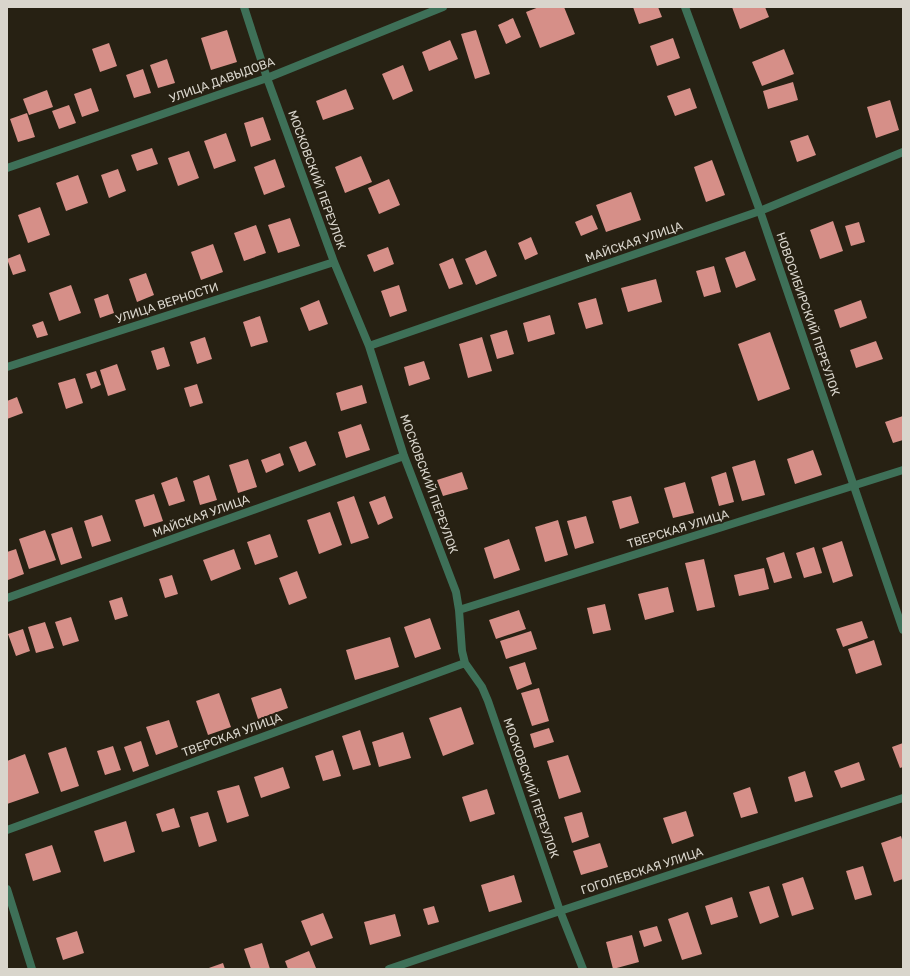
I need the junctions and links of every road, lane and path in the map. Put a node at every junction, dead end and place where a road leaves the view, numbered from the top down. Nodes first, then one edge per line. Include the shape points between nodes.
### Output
1 (244, 7) edge
2 (442, 7) edge
3 (685, 7) edge
4 (267, 78) junction
5 (903, 152) edge
6 (7, 168) edge
7 (760, 211) junction
8 (334, 262) junction
9 (369, 346) junction
10 (7, 367) edge
11 (404, 456) junction
12 (903, 470) edge
13 (854, 486) junction
14 (7, 598) edge
15 (459, 610) junction
16 (903, 630) edge
17 (465, 663) junction
18 (903, 798) edge
19 (7, 830) edge
20 (7, 889) edge
21 (560, 911) junction
22 (32, 969) edge
23 (389, 969) edge
24 (582, 969) edge

1 - 4 street, МОСКОВСКИЙ ПЕРЕУЛОК
2 - 4 street, УЛИЦА ДАВЫДОВА
3 - 7 street, НОВОСИБИРСКИЙ ПЕРЕУЛОК
4 - 6 street, УЛИЦА ДАВЫДОВА
4 - 8 street, МОСКОВСКИЙ ПЕРЕУЛОК
5 - 7 street, МАЙСКАЯ УЛИЦА
7 - 9 street, МАЙСКАЯ УЛИЦА
7 - 13 street, НОВОСИБИРСКИЙ ПЕРЕУЛОК
8 - 9 street, МОСКОВСКИЙ ПЕРЕУЛОК
8 - 10 street, УЛИЦА ВЕРНОСТИ
9 - 11 street, МОСКОВСКИЙ ПЕРЕУЛОК
11 - 14 street, МАЙСКАЯ УЛИЦА
11 - 15 street, МОСКОВСКИЙ ПЕРЕУЛОК via 456,592
12 - 13 street, ТВЕРСКАЯ УЛИЦА
13 - 15 street, ТВЕРСКАЯ УЛИЦА
13 - 16 street, НОВОСИБИРСКИЙ ПЕРЕУЛОК
15 - 17 street, МОСКОВСКИЙ ПЕРЕУЛОК
17 - 19 street, ТВЕРСКАЯ УЛИЦА
17 - 21 street, МОСКОВСКИЙ ПЕРЕУЛОК via 482,687 488,701
18 - 21 street, ГОГОЛЕВСКАЯ УЛИЦА
20 - 22 street
21 - 23 street, ГОГОЛЕВСКАЯ УЛИЦА
21 - 24 street, МОСКОВСКИЙ ПЕРЕУЛОК

